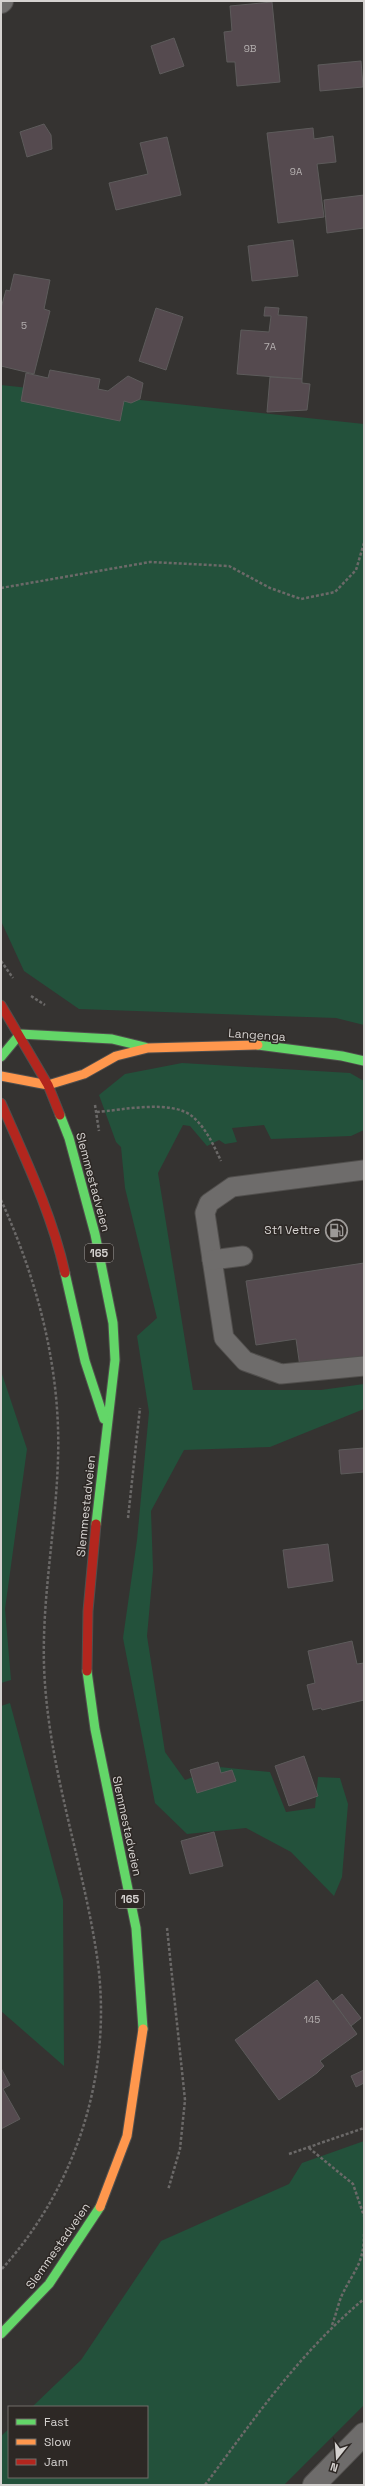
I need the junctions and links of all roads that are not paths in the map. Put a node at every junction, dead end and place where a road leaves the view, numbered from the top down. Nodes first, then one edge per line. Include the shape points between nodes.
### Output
1 (1, 1006) edge
2 (20, 1034) junction
3 (148, 1048) junction
4 (1, 1057) edge
5 (364, 1061) edge
6 (1, 1076) edge
7 (48, 1085) junction
8 (1, 1103) edge
9 (364, 1170) edge
10 (244, 1256) dead end
11 (212, 1260) junction
12 (364, 1366) edge
13 (106, 1426) junction
14 (1, 2334) edge
15 (364, 2434) edge
16 (314, 2485) edge

1 - 2 main road, Slemmestadveien / 165
2 - 3 main road, Langenga via 112,1039
2 - 4 main road
2 - 7 main road, Slemmestadveien / 165
3 - 5 main road, Langenga via 247,1044
3 - 7 main road, Langenga via 116,1056 84,1074
6 - 7 main road, Langenga
7 - 13 main road, Slemmestadveien / 165 via 69,1138 107,1288 113,1323 115,1360
8 - 13 main road, Slemmestadveien / 165 via 31,1172 61,1254 86,1361
9 - 11 lane via 232,1187 209,1203 205,1213
10 - 11 lane
11 - 12 lane via 224,1338 245,1361 281,1374
13 - 14 main road, Slemmestadveien / 165 via 88,1611 87,1669 95,1729 136,1928 143,2030 140,2059 127,2136 104,2200 49,2284
15 - 16 street

